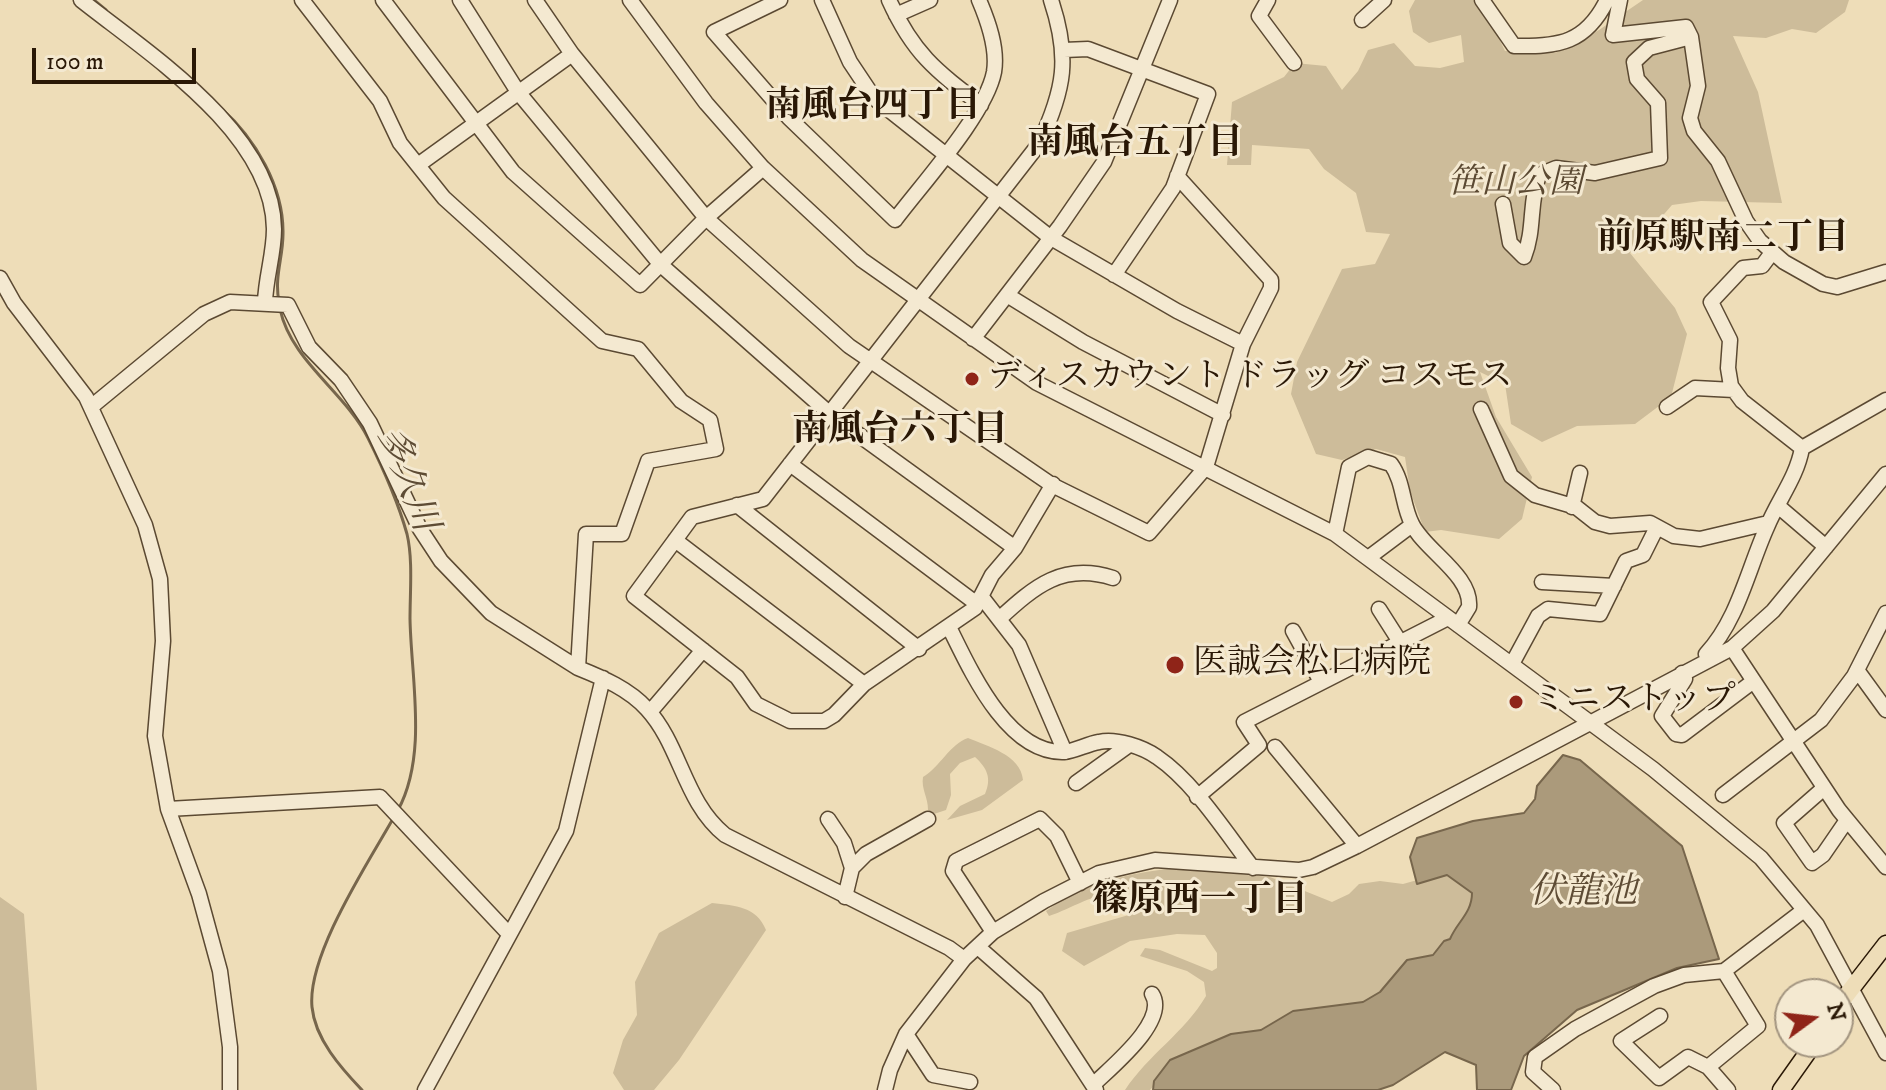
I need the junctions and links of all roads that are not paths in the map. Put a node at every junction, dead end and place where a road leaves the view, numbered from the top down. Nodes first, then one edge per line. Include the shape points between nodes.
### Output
1 (81, 0) edge
2 (302, 0) edge
3 (383, 0) edge
4 (460, 0) edge
5 (535, 0) edge
6 (631, 0) edge
7 (780, 0) edge
8 (822, 0) edge
9 (889, 0) edge
10 (930, 0) edge
11 (979, 0) edge
12 (1051, 0) edge
13 (1170, 0) edge
14 (1268, 0) edge
15 (1384, 0) edge
16 (1482, 0) edge
17 (1607, 0) edge
18 (1620, 0) edge
19 (896, 15) junction
20 (1362, 20) dead end
21 (1691, 37) junction
22 (1064, 50) junction
23 (572, 54) junction
24 (1294, 63) dead end
25 (1144, 69) junction
26 (518, 92) junction
27 (981, 105) junction
28 (474, 124) junction
29 (944, 155) junction
30 (418, 165) junction
31 (763, 168) junction
32 (1177, 176) junction
33 (996, 196) junction
34 (1503, 204) dead end
35 (706, 218) junction
36 (1051, 238) junction
37 (1771, 254) junction
38 (661, 265) junction
39 (1886, 272) edge
40 (1114, 275) junction
41 (0, 278) edge
42 (1007, 295) junction
43 (918, 302) junction
44 (276, 303) junction
45 (973, 339) junction
46 (1243, 344) junction
47 (871, 362) junction
48 (1734, 390) junction
49 (1886, 400) edge
50 (91, 407) junction
51 (1667, 407) dead end
52 (1481, 409) dead end
53 (830, 414) junction
54 (1223, 415) junction
55 (1802, 448) junction
56 (790, 464) junction
57 (1206, 467) junction
58 (1580, 473) dead end
59 (1886, 474) edge
60 (1052, 484) junction
61 (737, 505) junction
62 (1778, 506) junction
63 (1572, 507) junction
64 (1768, 523) junction
65 (1412, 525) junction
66 (1657, 527) junction
67 (1335, 534) junction
68 (675, 540) junction
69 (1826, 547) junction
70 (1015, 548) junction
71 (1368, 558) junction
72 (1113, 578) dead end
73 (1542, 582) dead end
74 (1614, 586) junction
75 (979, 600) junction
76 (1379, 609) dead end
77 (999, 619) junction
78 (1453, 621) junction
79 (1884, 623) edge
80 (949, 627) junction
81 (1293, 631) dead end
82 (1400, 642) junction
83 (1732, 648) junction
84 (919, 649) junction
85 (703, 650) junction
86 (1709, 660) junction
87 (1512, 664) junction
88 (578, 668) junction
89 (1857, 670) junction
90 (1682, 673) junction
91 (603, 678) junction
92 (1321, 682) junction
93 (1751, 683) junction
94 (864, 684) junction
95 (1886, 710) edge
96 (650, 712) junction
97 (1591, 722) junction
98 (1792, 743) junction
99 (1129, 745) junction
100 (1275, 747) dead end
101 (1065, 752) junction
102 (1076, 783) dead end
103 (1824, 788) junction
104 (1723, 795) dead end
105 (1197, 797) junction
106 (168, 809) junction
107 (828, 819) dead end
108 (928, 819) dead end
109 (1847, 820) junction
110 (1357, 846) junction
111 (1880, 850) edge
112 (1886, 867) edge
113 (852, 868) junction
114 (1253, 868) junction
115 (1080, 883) junction
116 (845, 897) junction
117 (1804, 910) junction
118 (993, 932) junction
119 (508, 933) junction
120 (978, 947) junction
121 (1884, 951) edge
122 (964, 959) junction
123 (1724, 971) junction
124 (1848, 978) edge
125 (1854, 985) edge
126 (1854, 988) edge
127 (1152, 994) dead end
128 (1660, 1016) dead end
129 (906, 1034) junction
130 (1886, 1053) edge
131 (1804, 1058) edge
132 (1708, 1067) junction
133 (970, 1082) dead end
134 (1094, 1087) edge
135 (230, 1090) edge
136 (425, 1090) edge
137 (885, 1090) edge
138 (1553, 1090) edge
139 (1728, 1090) edge
140 (1781, 1090) edge

1 - 44 street via 217,114 254,162 267,190 274,228 266,272
2 - 30 street via 380,101 400,143
3 - 28 street
4 - 26 street
5 - 23 street
6 - 31 street via 706,103
7 - 29 street via 714,32 789,118 895,220
8 - 29 street via 850,62 874,98
9 - 19 street
10 - 19 street
11 - 27 street via 990,26 994,71
12 - 22 street
13 - 25 street
14 - 24 street via 1259,16
15 - 20 street
16 - 17 street via 1514,46 1546,47 1596,23
18 - 21 street via 1613,35 1686,27
19 - 27 street via 905,35 933,68
21 - 34 street via 1649,48 1634,62 1637,79 1658,103 1660,158 1595,173 1556,168 1539,175 1524,257 1510,243
21 - 37 street via 1698,86 1690,118 1694,131 1718,161 1746,221
22 - 25 street via 1088,49
22 - 33 street via 1051,119 1039,144
23 - 26 street
23 - 35 street
25 - 32 street via 1208,94
25 - 36 street via 1104,162
26 - 28 street
26 - 38 street
27 - 29 street
28 - 30 street
28 - 38 street via 513,172 640,285
29 - 33 street
30 - 88 street via 444,198 602,341 638,349 681,401 710,420 716,449 648,461 622,534 586,534
31 - 35 street
31 - 43 street via 862,260
32 - 40 street via 1154,220
32 - 46 street via 1271,280
33 - 36 street
33 - 43 street
35 - 38 street
35 - 47 street
36 - 40 street
36 - 42 street
37 - 39 street via 1802,274 1837,287
37 - 48 street via 1762,266 1743,268 1711,302 1730,340 1728,368
38 - 53 street
40 - 46 street
41 - 50 street
42 - 45 street
42 - 54 street via 1083,342
43 - 45 street
43 - 47 street
44 - 50 street via 230,302 204,314
44 - 88 street via 370,423 420,529 441,561 491,613
45 - 57 street via 1037,383
46 - 54 street
47 - 53 street
47 - 60 street
48 - 51 street via 1695,388
48 - 55 street
49 - 55 street
50 - 106 street via 145,525 160,579 163,641 155,736
52 - 63 street via 1511,476 1535,495
53 - 56 street
53 - 70 street
54 - 57 street
55 - 62 street
56 - 61 street via 763,499
56 - 75 street
57 - 60 street via 1149,533
57 - 67 street
58 - 63 street
59 - 69 street
60 - 70 street
61 - 68 street via 692,517
61 - 84 street
62 - 64 street
62 - 69 street
63 - 66 street via 1610,526
64 - 66 street via 1700,539 1674,536
64 - 86 street via 1730,620 1706,654
65 - 67 street via 1394,468 1368,457 1349,467
65 - 71 street
65 - 78 street via 1467,591 1469,607
66 - 74 street via 1643,555 1626,561
67 - 71 street
68 - 85 street via 634,596
68 - 94 street
69 - 83 street via 1756,630
70 - 75 street
71 - 78 street
72 - 77 street via 1089,571 1048,581
73 - 74 street
74 - 87 street via 1600,614 1548,609 1538,616
75 - 77 street
75 - 80 street
76 - 82 street
77 - 101 street via 1019,645
78 - 82 street
78 - 87 street
79 - 89 street
80 - 84 street
80 - 101 street via 981,689 1012,730 1043,749
81 - 92 street
82 - 92 street
83 - 86 street
83 - 93 street
84 - 94 street
85 - 94 street via 737,677 756,704 790,721 824,721
85 - 96 street
86 - 90 street
87 - 97 street
88 - 91 street
89 - 95 street
89 - 98 street via 1821,720
90 - 93 street via 1685,679 1662,716 1682,735
90 - 97 street
91 - 96 street
91 - 119 street via 566,831
92 - 105 street via 1244,722 1259,745
93 - 98 street
96 - 116 street via 712,824
97 - 110 street
97 - 117 street via 1761,858
98 - 103 street
98 - 104 street
99 - 101 street via 1102,741
99 - 102 street
99 - 105 street via 1157,757
100 - 110 street
103 - 109 street
103 - 109 street via 1784,823 1812,863
105 - 114 street
106 - 119 street via 380,797
106 - 135 street via 220,971
107 - 113 street
108 - 113 street via 875,847
109 - 111 street
110 - 114 street via 1313,867
111 - 112 street
113 - 116 street
114 - 115 street via 1155,860
115 - 118 street
115 - 118 street via 1057,836 1040,819 956,861 953,871
116 - 122 street
117 - 123 street
117 - 124 street
118 - 120 street
119 - 136 street
120 - 122 street
120 - 134 street via 1036,998
121 - 125 main road
122 - 129 street
123 - 132 street via 1758,1026
123 - 138 street via 1684,975 1654,986 1575,1029 1535,1057 1533,1072
126 - 130 street
127 - 134 street via 1155,1014 1146,1031
128 - 132 street via 1621,1041 1659,1078 1688,1057
129 - 133 street via 933,1075
129 - 137 street
131 - 140 main road
132 - 139 street

